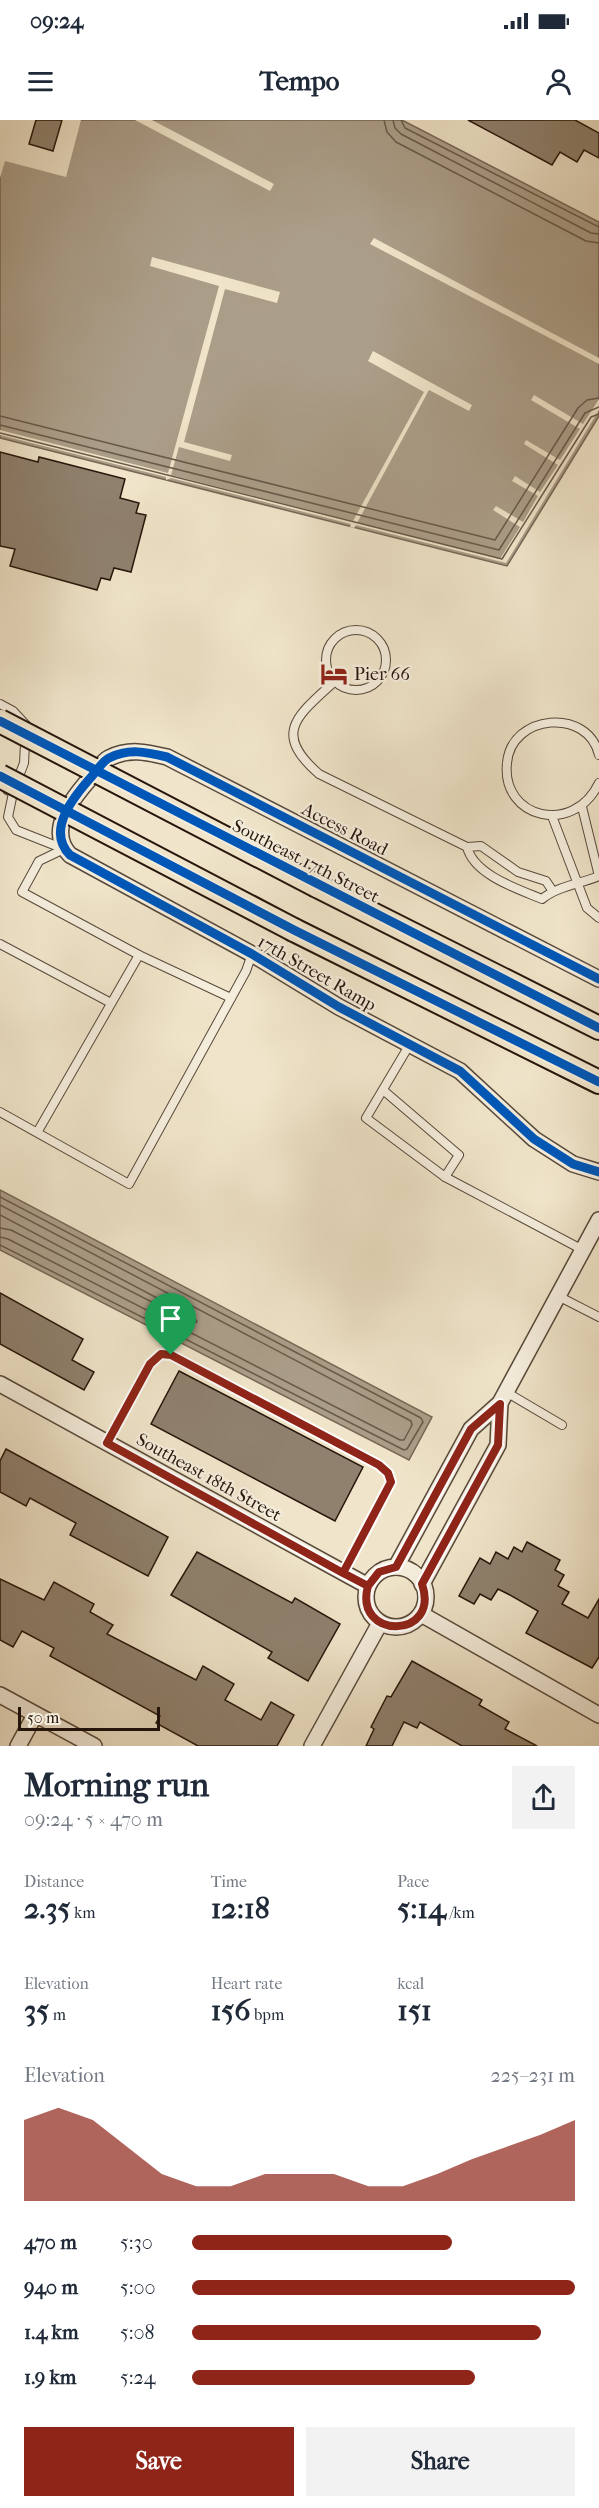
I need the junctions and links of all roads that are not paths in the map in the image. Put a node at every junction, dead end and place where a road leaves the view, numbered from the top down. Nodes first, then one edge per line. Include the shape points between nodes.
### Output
1 (334, 682) junction
2 (0, 704) edge
3 (0, 722) edge
4 (599, 755) edge
5 (599, 783) edge
6 (6, 785) edge
7 (0, 787) edge
8 (582, 807) junction
9 (552, 816) junction
10 (467, 847) junction
11 (64, 849) junction
12 (599, 876) edge
13 (578, 885) junction
14 (552, 890) junction
15 (599, 918) edge
16 (0, 944) edge
17 (252, 954) junction
18 (139, 955) junction
19 (599, 979) edge
20 (231, 998) junction
21 (111, 1003) junction
22 (599, 1028) edge
23 (410, 1044) junction
24 (599, 1082) edge
25 (383, 1090) junction
26 (0, 1112) edge
27 (38, 1131) junction
28 (599, 1172) edge
29 (445, 1177) junction
30 (598, 1225) edge
31 (583, 1250) junction
32 (558, 1296) junction
33 (599, 1317) edge
34 (0, 1384) edge
35 (503, 1398) junction
36 (562, 1425) dead end
37 (107, 1443) junction
38 (396, 1567) junction
39 (343, 1573) junction
40 (422, 1584) junction
41 (368, 1586) junction
42 (421, 1614) junction
43 (380, 1623) junction
44 (0, 1695) edge
45 (599, 1714) edge
46 (35, 1715) junction
47 (18, 1746) edge
48 (94, 1746) edge
49 (312, 1746) edge

1 - 1 lane via 361,690 378,681 386,664 382,645 357,630 337,636 326,653 325,663
1 - 10 lane via 295,724 292,739 300,757 319,774
2 - 6 lane via 26,724 24,763
3 - 22 main road, Southeast 17th Street, bridge
4 - 9 lane via 590,738 563,722 533,726 520,735 511,747 507,778 523,805
5 - 8 lane
6 - 7 lane
6 - 11 lane via 8,817 16,830
6 - 24 main road, bridge
8 - 9 lane
8 - 12 lane
9 - 13 lane
10 - 14 lane via 481,846 518,872 546,881
10 - 14 lane via 470,856 486,871 519,890 542,899
11 - 17 street, 17th Street Ramp
11 - 18 lane via 39,861 22,892
11 - 19 street, Access Road via 60,841 62,819 80,789 107,759 138,750 167,757
12 - 13 lane
13 - 14 lane
13 - 15 lane via 587,908
16 - 21 lane
17 - 20 lane
17 - 23 street, 17th Street Ramp
18 - 20 lane
18 - 21 lane
20 - 27 lane via 129,1184
21 - 27 lane
23 - 25 lane
23 - 28 street, 17th Street Ramp via 460,1071 534,1139 573,1164
25 - 29 lane via 459,1155
25 - 29 lane via 366,1118
26 - 27 lane
29 - 31 lane
30 - 31 street
31 - 32 street
32 - 33 lane
32 - 35 street
34 - 37 street, Southeast 18th Street
35 - 36 lane
35 - 38 street via 471,1429
35 - 40 street via 498,1445
37 - 39 street, Southeast 18th Street
37 - 39 lane via 150,1364 161,1354 171,1355 379,1465 391,1482
38 - 40 street via 411,1571
38 - 41 street via 379,1572
39 - 41 street, Southeast 18th Street
40 - 42 street via 426,1599
41 - 43 street via 366,1602
42 - 43 street via 398,1627
42 - 45 street
43 - 49 street
44 - 46 street
46 - 47 street
46 - 48 street

